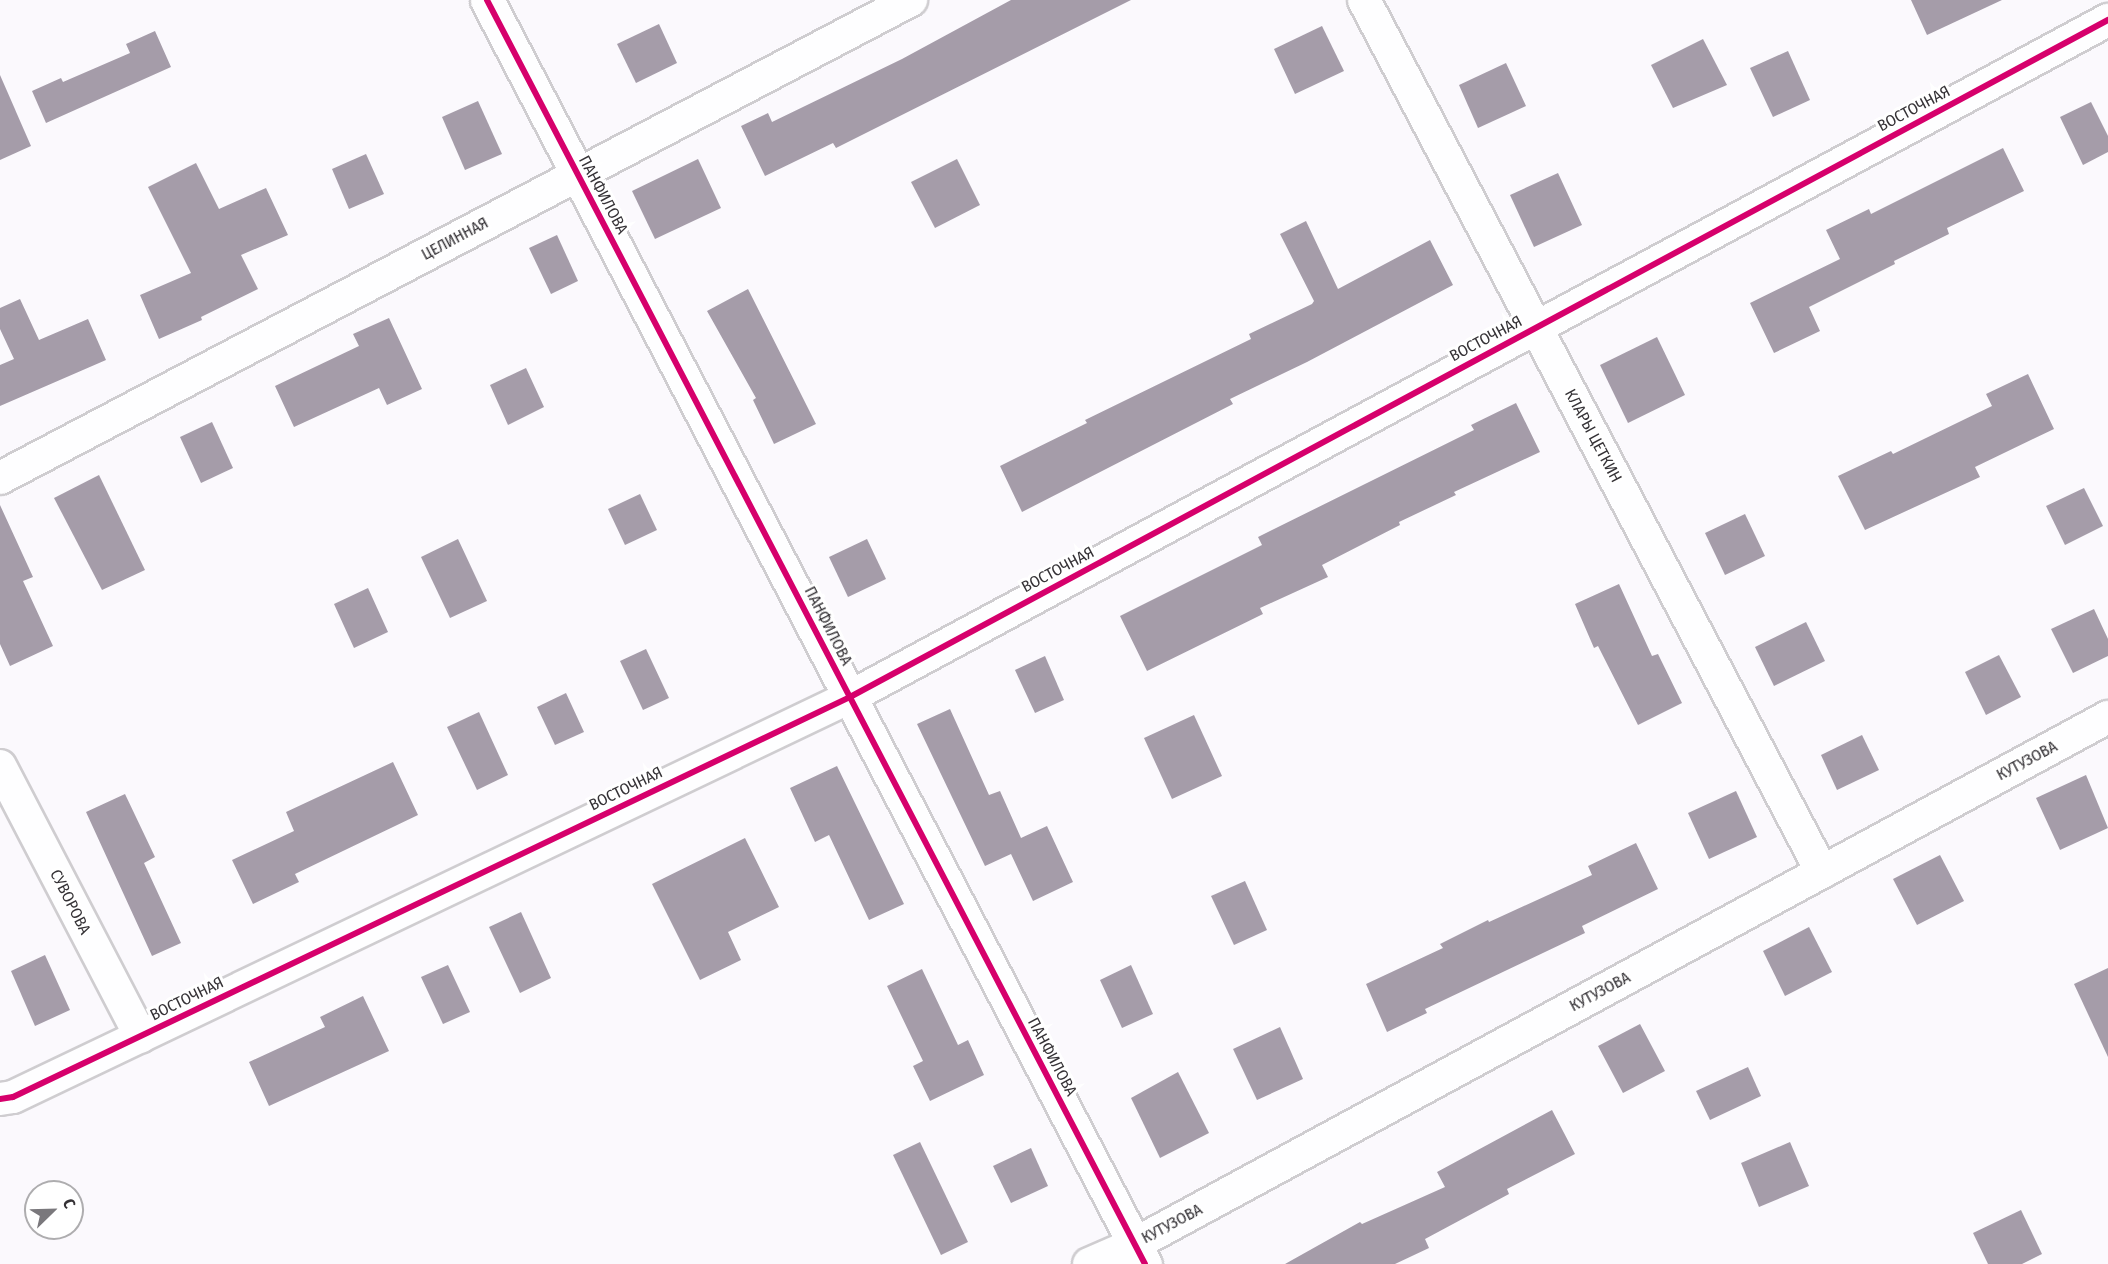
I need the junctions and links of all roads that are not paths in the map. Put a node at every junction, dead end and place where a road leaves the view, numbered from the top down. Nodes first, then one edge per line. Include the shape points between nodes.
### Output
1 (486, 0) edge
2 (911, 0) edge
3 (1364, 0) edge
4 (2108, 20) edge
5 (578, 175) junction
6 (1536, 328) junction
7 (0, 478) edge
8 (850, 697) junction
9 (2108, 717) edge
10 (0, 766) edge
11 (1822, 872) junction
12 (141, 1037) junction
13 (0, 1099) edge
14 (1140, 1254) edge
15 (1089, 1264) edge

1 - 5 street, ПАНФИЛОВА
2 - 5 street, ЦЕЛИННАЯ
3 - 6 street, КЛАРЫ ЦЕТКИН
4 - 6 street, ВОСТОЧНАЯ
5 - 7 street, ЦЕЛИННАЯ
5 - 8 street, ПАНФИЛОВА
6 - 8 street, ВОСТОЧНАЯ
6 - 11 street, КЛАРЫ ЦЕТКИН
8 - 12 street, ВОСТОЧНАЯ
8 - 14 street, ПАНФИЛОВА
9 - 11 street, КУТУЗОВА
10 - 12 street, СУВОРОВА
11 - 14 street, КУТУЗОВА
12 - 13 street, ВОСТОЧНАЯ via 13,1097
14 - 15 street, КУТУЗОВА

